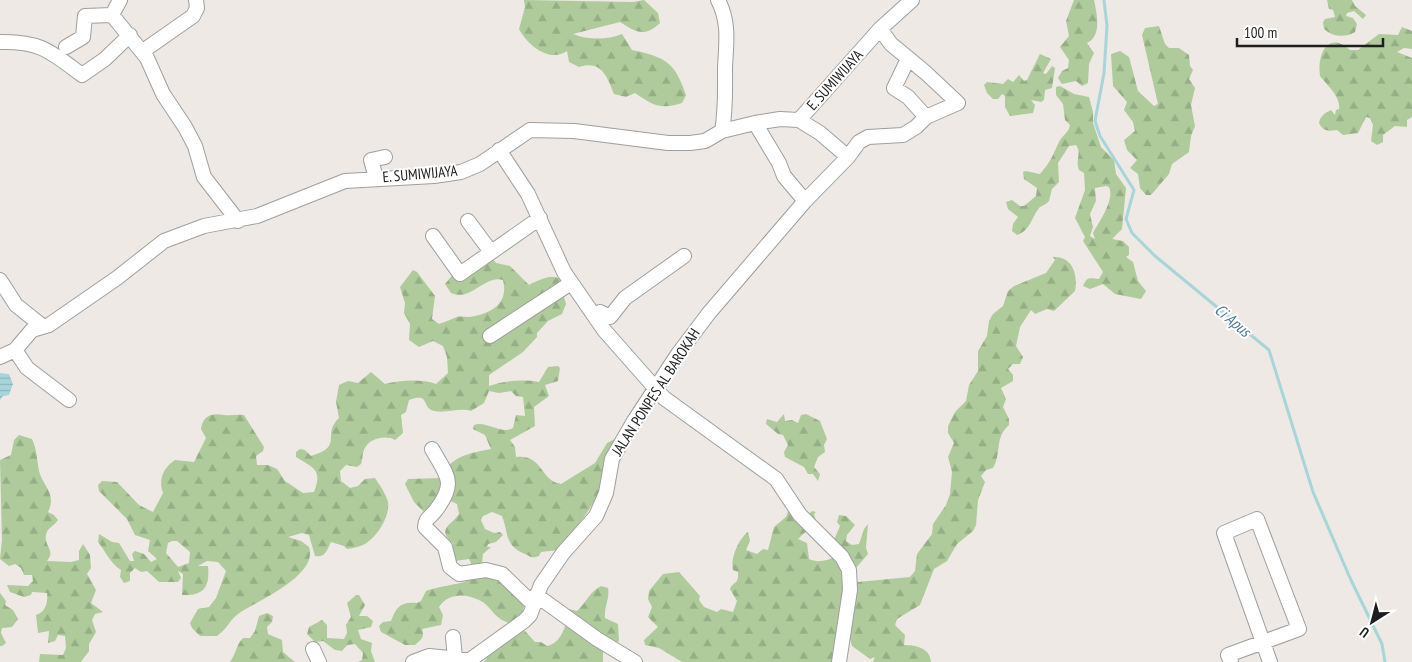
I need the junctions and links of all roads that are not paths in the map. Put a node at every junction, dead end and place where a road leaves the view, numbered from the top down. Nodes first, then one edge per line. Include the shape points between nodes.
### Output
1 (120, 0) edge
2 (196, 0) edge
3 (718, 0) edge
4 (912, 0) edge
5 (112, 14) junction
6 (880, 29) junction
7 (130, 35) junction
8 (0, 42) edge
9 (66, 47) dead end
10 (143, 51) junction
11 (908, 59) junction
12 (926, 117) junction
13 (799, 120) junction
14 (755, 123) junction
15 (722, 131) junction
16 (499, 150) junction
17 (386, 157) dead end
18 (848, 157) junction
19 (376, 178) junction
20 (805, 201) junction
21 (540, 218) junction
22 (468, 220) dead end
23 (238, 222) junction
24 (433, 236) dead end
25 (491, 252) junction
26 (684, 256) dead end
27 (0, 280) edge
28 (571, 284) junction
29 (596, 318) junction
30 (41, 325) junction
31 (490, 336) dead end
32 (15, 350) junction
33 (0, 357) edge
34 (657, 388) junction
35 (70, 400) dead end
36 (432, 450) dead end
37 (535, 600) junction
38 (453, 637) dead end
39 (1263, 643) junction
40 (456, 658) junction
41 (413, 662) edge
42 (635, 662) edge
43 (839, 662) edge
44 (1231, 662) edge
45 (1270, 662) edge

1 - 5 street
2 - 10 street via 193,16
3 - 15 street via 724,11 728,40
4 - 6 street, E. SUMIWIJAYA
5 - 7 street
5 - 9 street via 85,16 83,37
6 - 11 street
6 - 13 street, E. SUMIWIJAYA
7 - 8 street via 82,75 55,54 26,42
7 - 10 street
10 - 23 street via 162,94 195,146 204,177
11 - 12 street via 894,87
11 - 12 street, JALAN PONPES AL BAROKAH via 958,103
12 - 18 street, JALAN PONPES AL BAROKAH via 902,135 864,138
13 - 14 street, E. SUMIWIJAYA
13 - 18 street
14 - 15 street, E. SUMIWIJAYA
14 - 20 street via 784,176
15 - 16 street, E. SUMIWIJAYA via 706,141 668,143 574,131 530,130
16 - 19 street, E. SUMIWIJAYA via 480,164 461,172
16 - 21 street
17 - 19 street via 371,160
18 - 20 street, JALAN PONPES AL BAROKAH
19 - 23 street, E. SUMIWIJAYA via 345,181
20 - 34 street, JALAN PONPES AL BAROKAH via 709,313
21 - 25 street
21 - 28 street
22 - 25 street
23 - 30 street, E. SUMIWIJAYA via 204,226 164,241 49,325
24 - 25 street via 460,274
26 - 29 street via 625,298 610,317 600,312
27 - 30 street via 16,305
28 - 29 street
28 - 31 street
29 - 34 street
30 - 32 street, E. SUMIWIJAYA via 32,330
32 - 33 street, E. SUMIWIJAYA
32 - 35 street via 26,368
34 - 37 street, JALAN PONPES AL BAROKAH via 612,458 606,493 596,516 563,553
34 - 43 street via 675,407 776,479 800,515 842,557 849,570 850,590
36 - 37 street via 447,474 448,486 438,508 426,519 426,527 445,547 450,567 459,574 486,570 502,574
37 - 40 street, JALAN PONPES AL BAROKAH via 524,621 482,653 470,660
37 - 42 street
38 - 40 street
39 - 39 street via 1224,532 1258,519 1299,629
39 - 44 street via 1228,655
39 - 45 street
40 - 41 street, JALAN PONPES AL BAROKAH via 429,656

